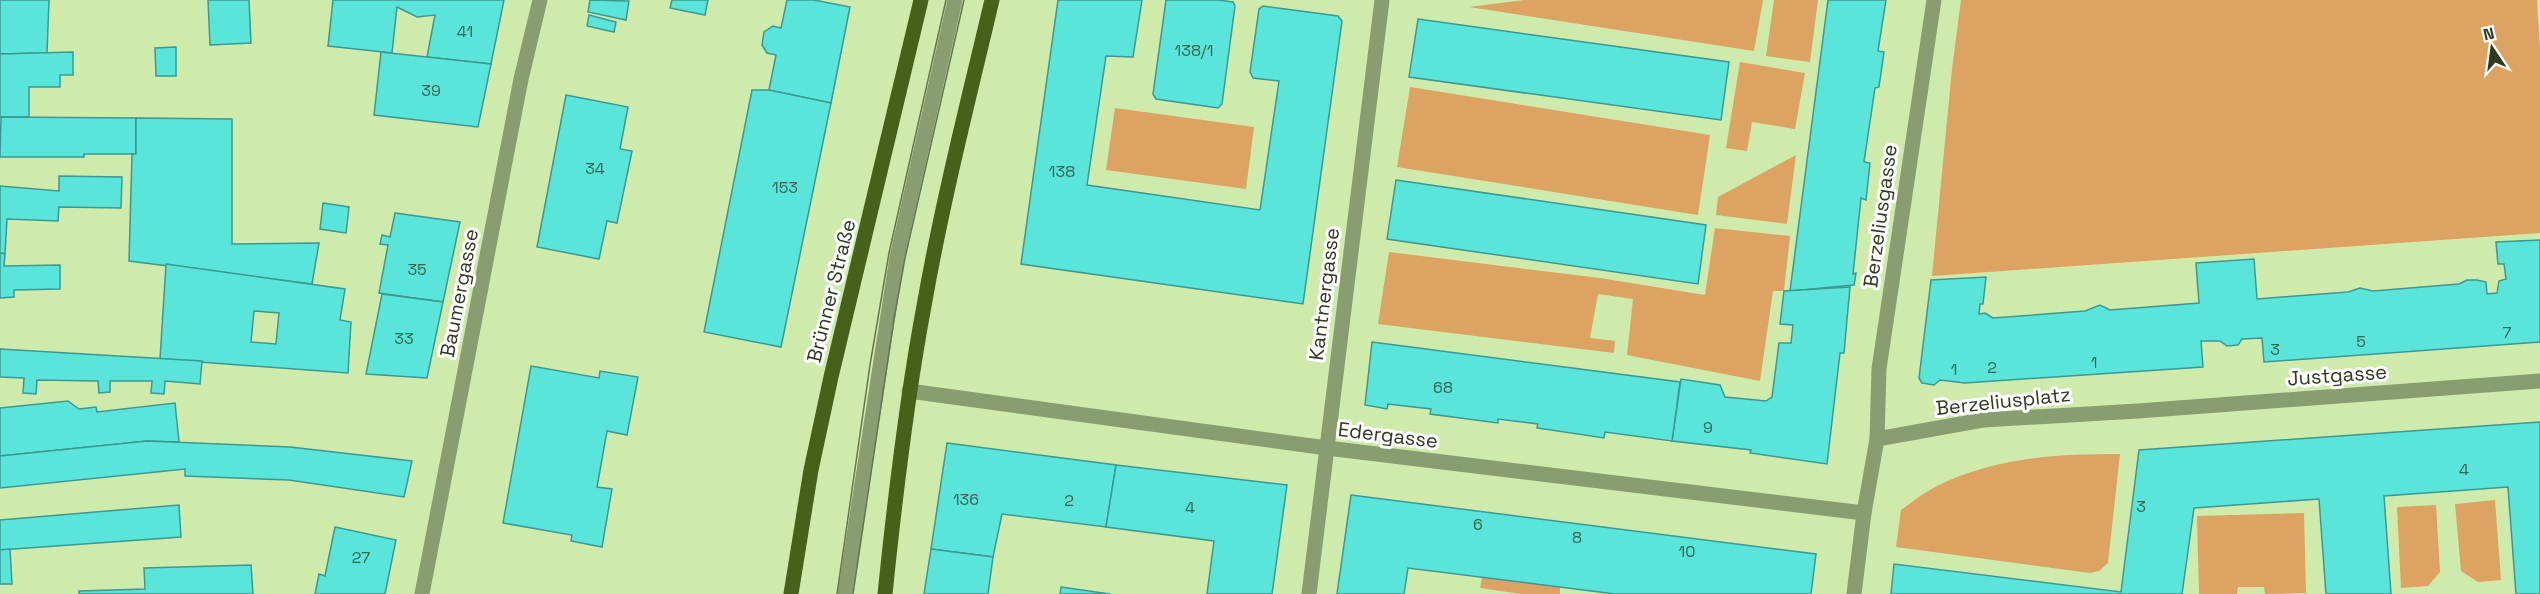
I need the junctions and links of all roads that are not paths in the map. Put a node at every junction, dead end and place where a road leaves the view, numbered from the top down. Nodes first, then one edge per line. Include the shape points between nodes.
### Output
1 (540, 0) edge
2 (921, 0) edge
3 (955, 0) edge
4 (992, 0) edge
5 (1382, 0) edge
6 (1934, 0) edge
7 (2540, 381) edge
8 (909, 391) junction
9 (2138, 411) joint
10 (1877, 439) junction
11 (1327, 448) junction
12 (1864, 513) junction
13 (422, 594) edge
14 (791, 594) edge
15 (845, 594) edge
16 (885, 594) edge
17 (1309, 594) edge
18 (1854, 594) edge

1 - 13 street, Baumergasse via 521,80
2 - 14 main road, Brünner Straße via 831,377
3 - 15 street via 897,257
4 - 8 main road via 949,180
5 - 11 street, Kantnergasse
6 - 10 street, Berzeliusgasse via 1879,369
7 - 9 street, Justgasse
8 - 11 street, Edergasse
8 - 16 main road
9 - 10 street, Berzeliusplatz via 1983,420
10 - 12 street
11 - 12 street, Edergasse
11 - 17 street, Kantnergasse
12 - 18 street

